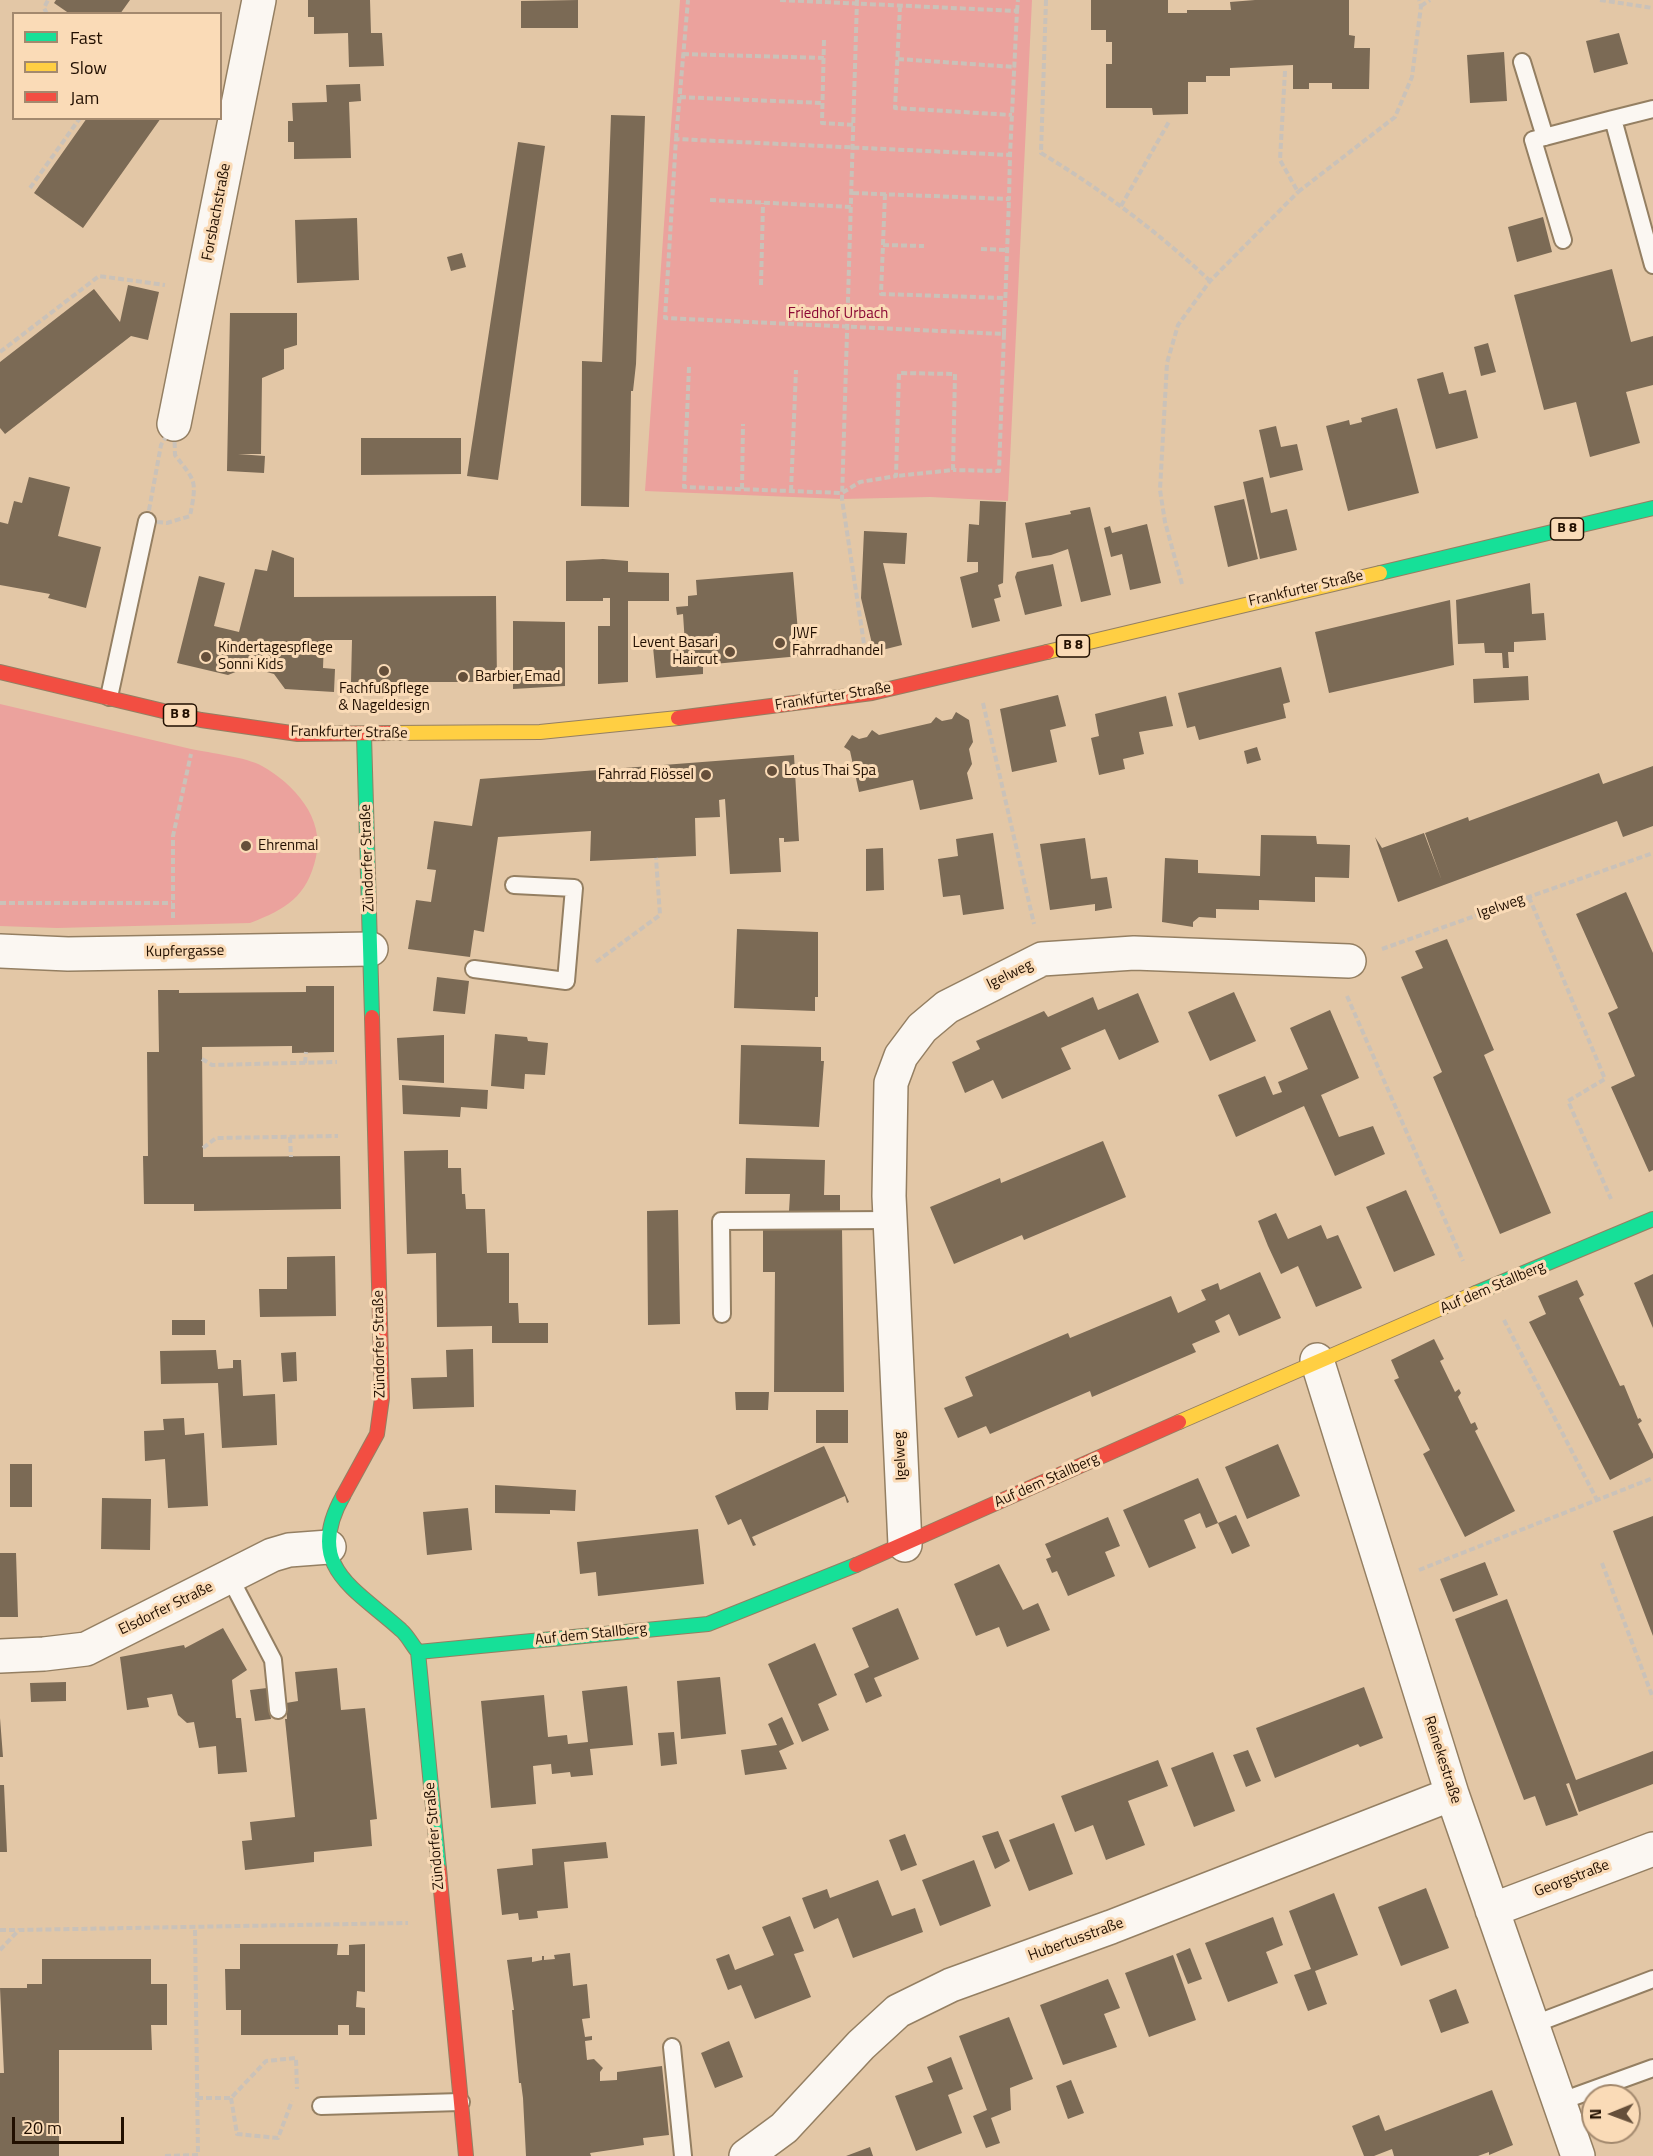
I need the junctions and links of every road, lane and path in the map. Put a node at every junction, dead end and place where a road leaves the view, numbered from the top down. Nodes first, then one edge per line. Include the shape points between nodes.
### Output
1 (259, 0) edge
2 (688, 0) edge
3 (780, 0) edge
4 (1018, 0) edge
5 (1047, 0) edge
6 (1419, 0) edge
7 (1430, 0) edge
8 (1600, 0) edge
9 (857, 2) edge
10 (900, 6) junction
11 (1421, 6) junction
12 (1653, 8) edge
13 (1017, 11) junction
14 (824, 40) dead end
15 (683, 54) junction
16 (824, 58) junction
17 (898, 59) junction
18 (1522, 62) dead end
19 (1015, 67) junction
20 (1285, 71) dead end
21 (680, 97) junction
22 (822, 103) junction
23 (1653, 109) edge
24 (1012, 115) junction
25 (1613, 119) junction
26 (79, 120) edge
27 (1170, 120) dead end
28 (855, 125) junction
29 (1545, 137) junction
30 (676, 139) junction
31 (855, 149) junction
32 (55, 153) junction
33 (1010, 155) junction
34 (60, 157) dead end
35 (30, 188) dead end
36 (1299, 192) junction
37 (853, 193) junction
38 (885, 194) junction
39 (1009, 199) junction
40 (710, 200) dead end
41 (763, 203) junction
42 (1121, 206) junction
43 (852, 207) junction
44 (1563, 240) dead end
45 (883, 245) junction
46 (924, 246) dead end
47 (981, 249) dead end
48 (1006, 250) junction
49 (1653, 265) edge
50 (1209, 282) junction
51 (761, 285) dead end
52 (201, 291) junction
53 (1005, 298) junction
54 (48, 316) junction
55 (52, 322) dead end
56 (848, 328) junction
57 (1004, 334) junction
58 (0, 352) edge
59 (689, 367) dead end
60 (796, 370) dead end
61 (743, 424) dead end
62 (168, 434) junction
63 (953, 470) junction
64 (896, 476) junction
65 (742, 489) junction
66 (791, 491) junction
67 (842, 493) junction
68 (150, 503) dead end
69 (1653, 508) edge
70 (147, 521) joint
71 (1191, 616) junction
72 (976, 670) junction
73 (0, 672) edge
74 (872, 693) junction
75 (109, 697) junction
76 (364, 735) junction
77 (191, 754) dead end
78 (1653, 853) edge
79 (656, 858) dead end
80 (513, 885) dead end
81 (1529, 897) junction
82 (0, 903) edge
83 (172, 903) junction
84 (371, 949) junction
85 (0, 951) edge
86 (176, 952) junction
87 (1042, 959) junction
88 (1349, 961) junction
89 (474, 969) dead end
90 (566, 981) junction
91 (306, 1053) dead end
92 (202, 1059) dead end
93 (373, 1061) junction
94 (305, 1063) junction
95 (375, 1135) junction
96 (290, 1137) junction
97 (203, 1148) dead end
98 (291, 1156) dead end
99 (1653, 1219) edge
100 (890, 1220) junction
101 (1625, 1231) junction
102 (1483, 1292) junction
103 (722, 1314) dead end
104 (1317, 1360) junction
105 (1653, 1478) edge
106 (1597, 1500) junction
107 (905, 1545) junction
108 (329, 1547) junction
109 (1602, 1563) dead end
110 (230, 1578) junction
111 (1385, 1584) junction
112 (417, 1652) junction
113 (0, 1656) edge
114 (1653, 1698) edge
115 (278, 1710) dead end
116 (1452, 1794) junction
117 (1653, 1849) edge
118 (1492, 1910) junction
119 (443, 1922) junction
120 (195, 1928) junction
121 (0, 1930) edge
122 (19, 1930) junction
123 (0, 1950) edge
124 (1653, 1979) edge
125 (1532, 2025) junction
126 (672, 2047) dead end
127 (1653, 2068) edge
128 (197, 2098) junction
129 (231, 2098) junction
130 (1559, 2102) junction
131 (461, 2103) junction
132 (321, 2106) dead end
133 (165, 2156) edge
134 (466, 2156) edge
135 (683, 2156) edge
136 (746, 2156) edge
137 (1578, 2156) edge

1 - 52 street, Forsbachstraße
2 - 15 path
3 - 9 path
4 - 13 path
5 - 42 path via 1041,153
6 - 11 path
7 - 11 path
8 - 12 path
9 - 10 path
9 - 28 path
10 - 13 path
10 - 17 path
11 - 36 path via 1412,77 1395,117
13 - 19 path
14 - 16 path
15 - 16 path
15 - 21 path
16 - 22 path
17 - 19 path
17 - 24 path via 895,108
18 - 29 lane
19 - 24 path
20 - 36 path via 1280,160
21 - 22 path
21 - 30 path
22 - 28 path via 822,123
23 - 25 lane
24 - 33 path
25 - 29 lane
25 - 49 lane
26 - 32 path
27 - 42 path
28 - 31 path
29 - 44 lane via 1533,140
30 - 31 path
30 - 56 path via 664,318
31 - 33 path
31 - 37 path
32 - 34 path
32 - 35 path
33 - 39 path
36 - 50 path
37 - 38 path
37 - 43 path
38 - 39 path
38 - 45 path
39 - 48 path
40 - 41 path
41 - 43 path
41 - 51 path
42 - 50 path via 1179,252
43 - 56 path
45 - 46 path
45 - 53 path via 881,294
47 - 48 path
48 - 53 path
50 - 71 path via 1178,325 1167,363 1161,467 1165,522
52 - 54 path via 99,276
52 - 62 street, Forsbachstraße
53 - 57 path
54 - 55 path
54 - 58 path
56 - 57 path
56 - 67 path
57 - 63 path via 999,471
59 - 65 path via 684,487
60 - 66 path
61 - 65 path
62 - 68 path
62 - 70 path via 175,455 193,479 190,516 167,523
63 - 64 path
63 - 64 path via 955,374 899,373
64 - 67 path via 860,482
65 - 66 path
66 - 67 path
67 - 74 path
69 - 71 street, Frankfurter Straße / B 8
70 - 75 lane
71 - 72 street, Frankfurter Straße / B 8
72 - 74 street, Frankfurter Straße / B 8
72 - 87 path
73 - 75 street, Frankfurter Straße / B 8
74 - 76 street, Frankfurter Straße / B 8 via 540,732
75 - 76 street, Frankfurter Straße / B 8 via 222,723 298,734
76 - 84 street, Zündorfer Straße
77 - 83 path via 172,836
78 - 81 path, Igelweg
79 - 90 path via 660,915
80 - 90 lane via 574,888
81 - 88 path, Igelweg
81 - 101 path via 1605,1079 1568,1101
82 - 83 path
83 - 86 path
84 - 86 street, Kupfergasse
84 - 93 street, Zündorfer Straße
85 - 86 street, Kupfergasse
87 - 88 street, Igelweg via 1134,953
87 - 100 street, Igelweg via 948,1007 922,1028 901,1056 891,1083
88 - 102 path via 1347,996
89 - 90 lane
91 - 94 path
92 - 94 path via 212,1065
93 - 94 path
93 - 95 street, Zündorfer Straße
95 - 96 path
95 - 108 street, Zündorfer Straße via 382,1398 377,1434 342,1494 332,1520
96 - 97 path via 216,1138
96 - 98 path
99 - 101 street, Auf dem Stallberg
100 - 103 lane via 721,1221
100 - 107 street, Igelweg
101 - 102 street, Auf dem Stallberg
102 - 104 street, Auf dem Stallberg
102 - 106 path
104 - 107 street, Auf dem Stallberg
104 - 111 street, Reinekestraße
105 - 106 path
106 - 111 path
107 - 112 street, Auf dem Stallberg via 708,1624
108 - 110 street, Elsdorfer Straße via 272,1555
108 - 112 street, Zündorfer Straße via 339,1575 357,1596 403,1632
109 - 114 path
110 - 113 street, Elsdorfer Straße via 86,1649
110 - 115 lane via 273,1660
111 - 116 street, Reinekestraße
112 - 119 street, Zündorfer Straße
116 - 118 street, Reinekestraße
116 - 136 street, Hubertusstraße via 1111,1927 951,1984 898,2011 783,2128
117 - 118 street, Georgstraße
118 - 125 street, Reinekestraße
119 - 120 path
119 - 131 street, Zündorfer Straße
120 - 122 path
120 - 128 path
121 - 122 path
122 - 123 path
124 - 125 lane
125 - 130 street, Reinekestraße
126 - 135 lane
127 - 130 lane
128 - 129 path
128 - 133 path via 198,2155
129 - 129 path via 266,2061 296,2058 298,2091 284,2116 278,2138 237,2134
130 - 137 street, Reinekestraße
131 - 132 lane
131 - 134 street, Zündorfer Straße

